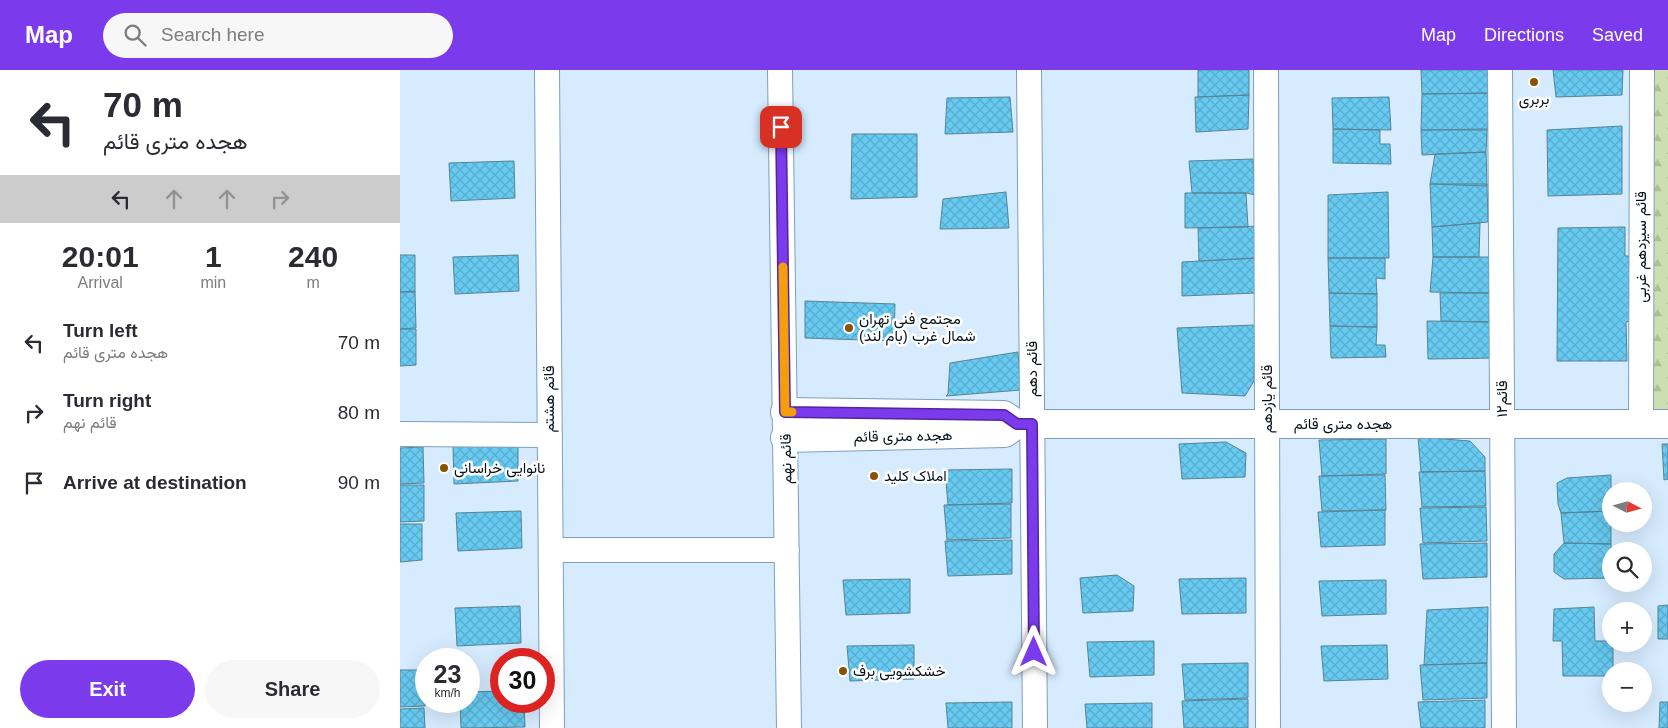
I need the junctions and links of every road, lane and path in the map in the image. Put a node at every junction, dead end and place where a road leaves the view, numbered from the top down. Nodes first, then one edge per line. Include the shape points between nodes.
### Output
1 (547, 70) edge
2 (780, 70) edge
3 (1029, 70) edge
4 (1266, 70) edge
5 (1500, 70) edge
6 (1642, 70) edge
7 (1025, 424) junction
8 (1267, 424) junction
9 (1502, 424) junction
10 (1641, 424) junction
11 (1668, 424) edge
12 (785, 425) junction
13 (400, 434) edge
14 (550, 435) junction
15 (551, 550) junction
16 (787, 550) junction
17 (552, 728) edge
18 (789, 728) edge
19 (1035, 728) edge
20 (1268, 728) edge
21 (1504, 728) edge

1 - 14 street, قائم هشتم
2 - 12 street, قائم نهم
3 - 7 street, قائم دهم
4 - 8 street, قائم یازدهم
5 - 9 street, قائم۱۲
6 - 10 street, قائم سیزدهم غربی
7 - 8 street, هجده متری قائم
7 - 12 street, هجده متری قائم via 1005,433
7 - 19 street, قائم دهم
8 - 9 street, هجده متری قائم
8 - 20 street, قائم یازدهم
9 - 10 street, هجده متری قائم
9 - 21 street, قائم۱۲
10 - 11 street, هجده متری قائم
12 - 16 street, قائم نهم
13 - 14 street
14 - 15 street, قائم هشتم
15 - 16 street
15 - 17 street, قائم هشتم
16 - 18 street, قائم نهم

